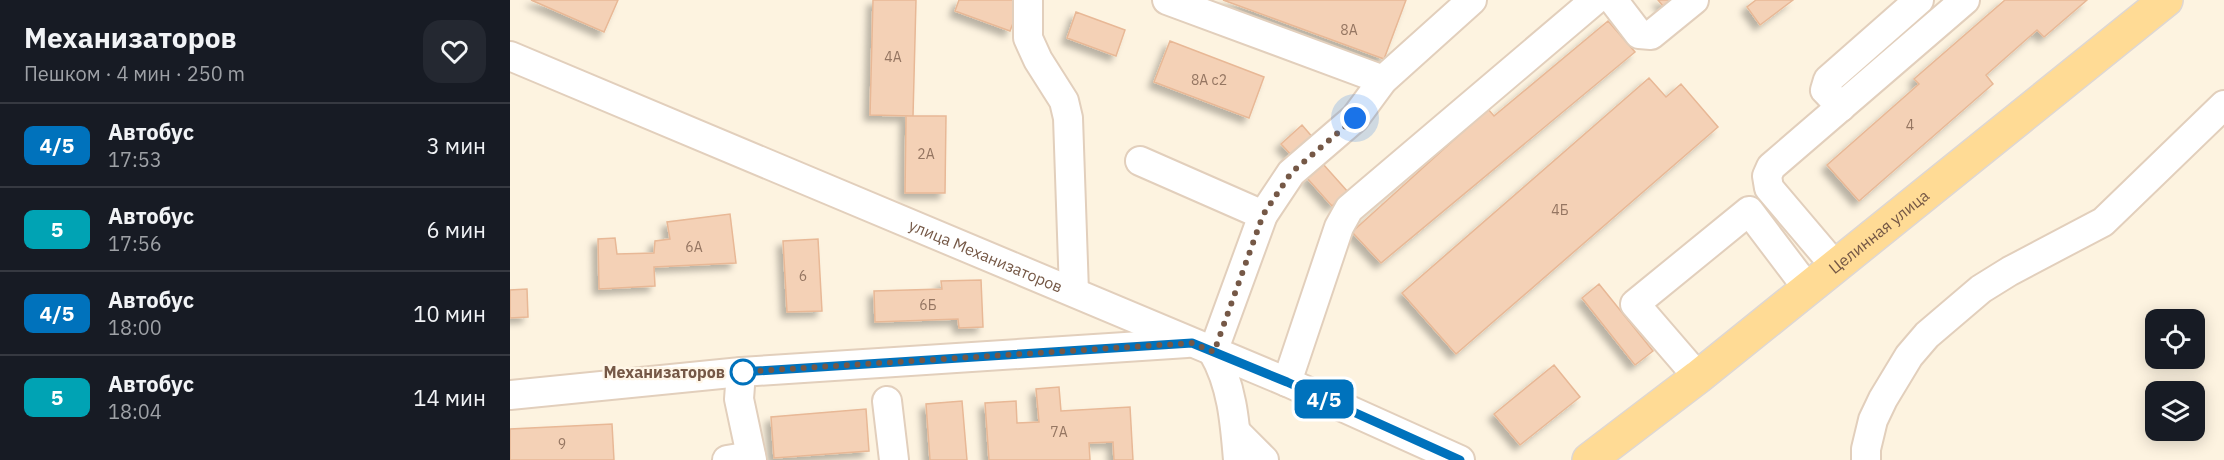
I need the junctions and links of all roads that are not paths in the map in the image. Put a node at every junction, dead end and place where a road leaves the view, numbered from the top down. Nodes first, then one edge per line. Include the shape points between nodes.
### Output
1 (1028, 0) edge
2 (1167, 0) edge
3 (1472, 0) edge
4 (1595, 0) edge
5 (1613, 0) edge
6 (1694, 0) edge
7 (1919, 0) edge
8 (1965, 0) edge
9 (2166, 0) edge
10 (510, 56) edge
11 (1383, 80) junction
12 (2224, 105) edge
13 (1841, 107) junction
14 (1140, 161) dead end
15 (1263, 215) junction
16 (1836, 267) junction
17 (1808, 289) junction
18 (1074, 292) junction
19 (1203, 347) junction
20 (741, 372) junction
21 (1698, 377) junction
22 (1287, 382) junction
23 (510, 395) edge
24 (887, 401) dead end
25 (1236, 432) junction
26 (743, 459) edge
27 (894, 460) edge
28 (1238, 460) edge
29 (1264, 460) edge
30 (1460, 460) edge
31 (1589, 460) edge
32 (1866, 460) edge

1 - 18 street via 1028,38 1064,101 1068,118
2 - 11 street
3 - 11 street
4 - 22 street via 1349,208 1339,227
5 - 6 street via 1645,36
7 - 13 street via 1828,80 1825,90
8 - 13 street
9 - 16 main road, Целинная улица
10 - 18 street, улица Механизаторов
11 - 15 street via 1355,118 1291,173
12 - 32 street via 2103,222 1981,289 1927,335 1883,399 1871,430
13 - 16 street via 1772,167 1767,177 1769,188
14 - 15 street
15 - 19 street
16 - 17 main road, Целинная улица
17 - 21 main road, Целинная улица
17 - 21 street via 1749,211 1635,304
18 - 19 street, улица Механизаторов
19 - 20 street
19 - 22 street, улица Механизаторов
19 - 25 street via 1224,371
20 - 23 street
20 - 26 street
21 - 31 main road, Целинная улица
22 - 30 street, улица Механизаторов
24 - 27 street
25 - 28 street
25 - 29 street

